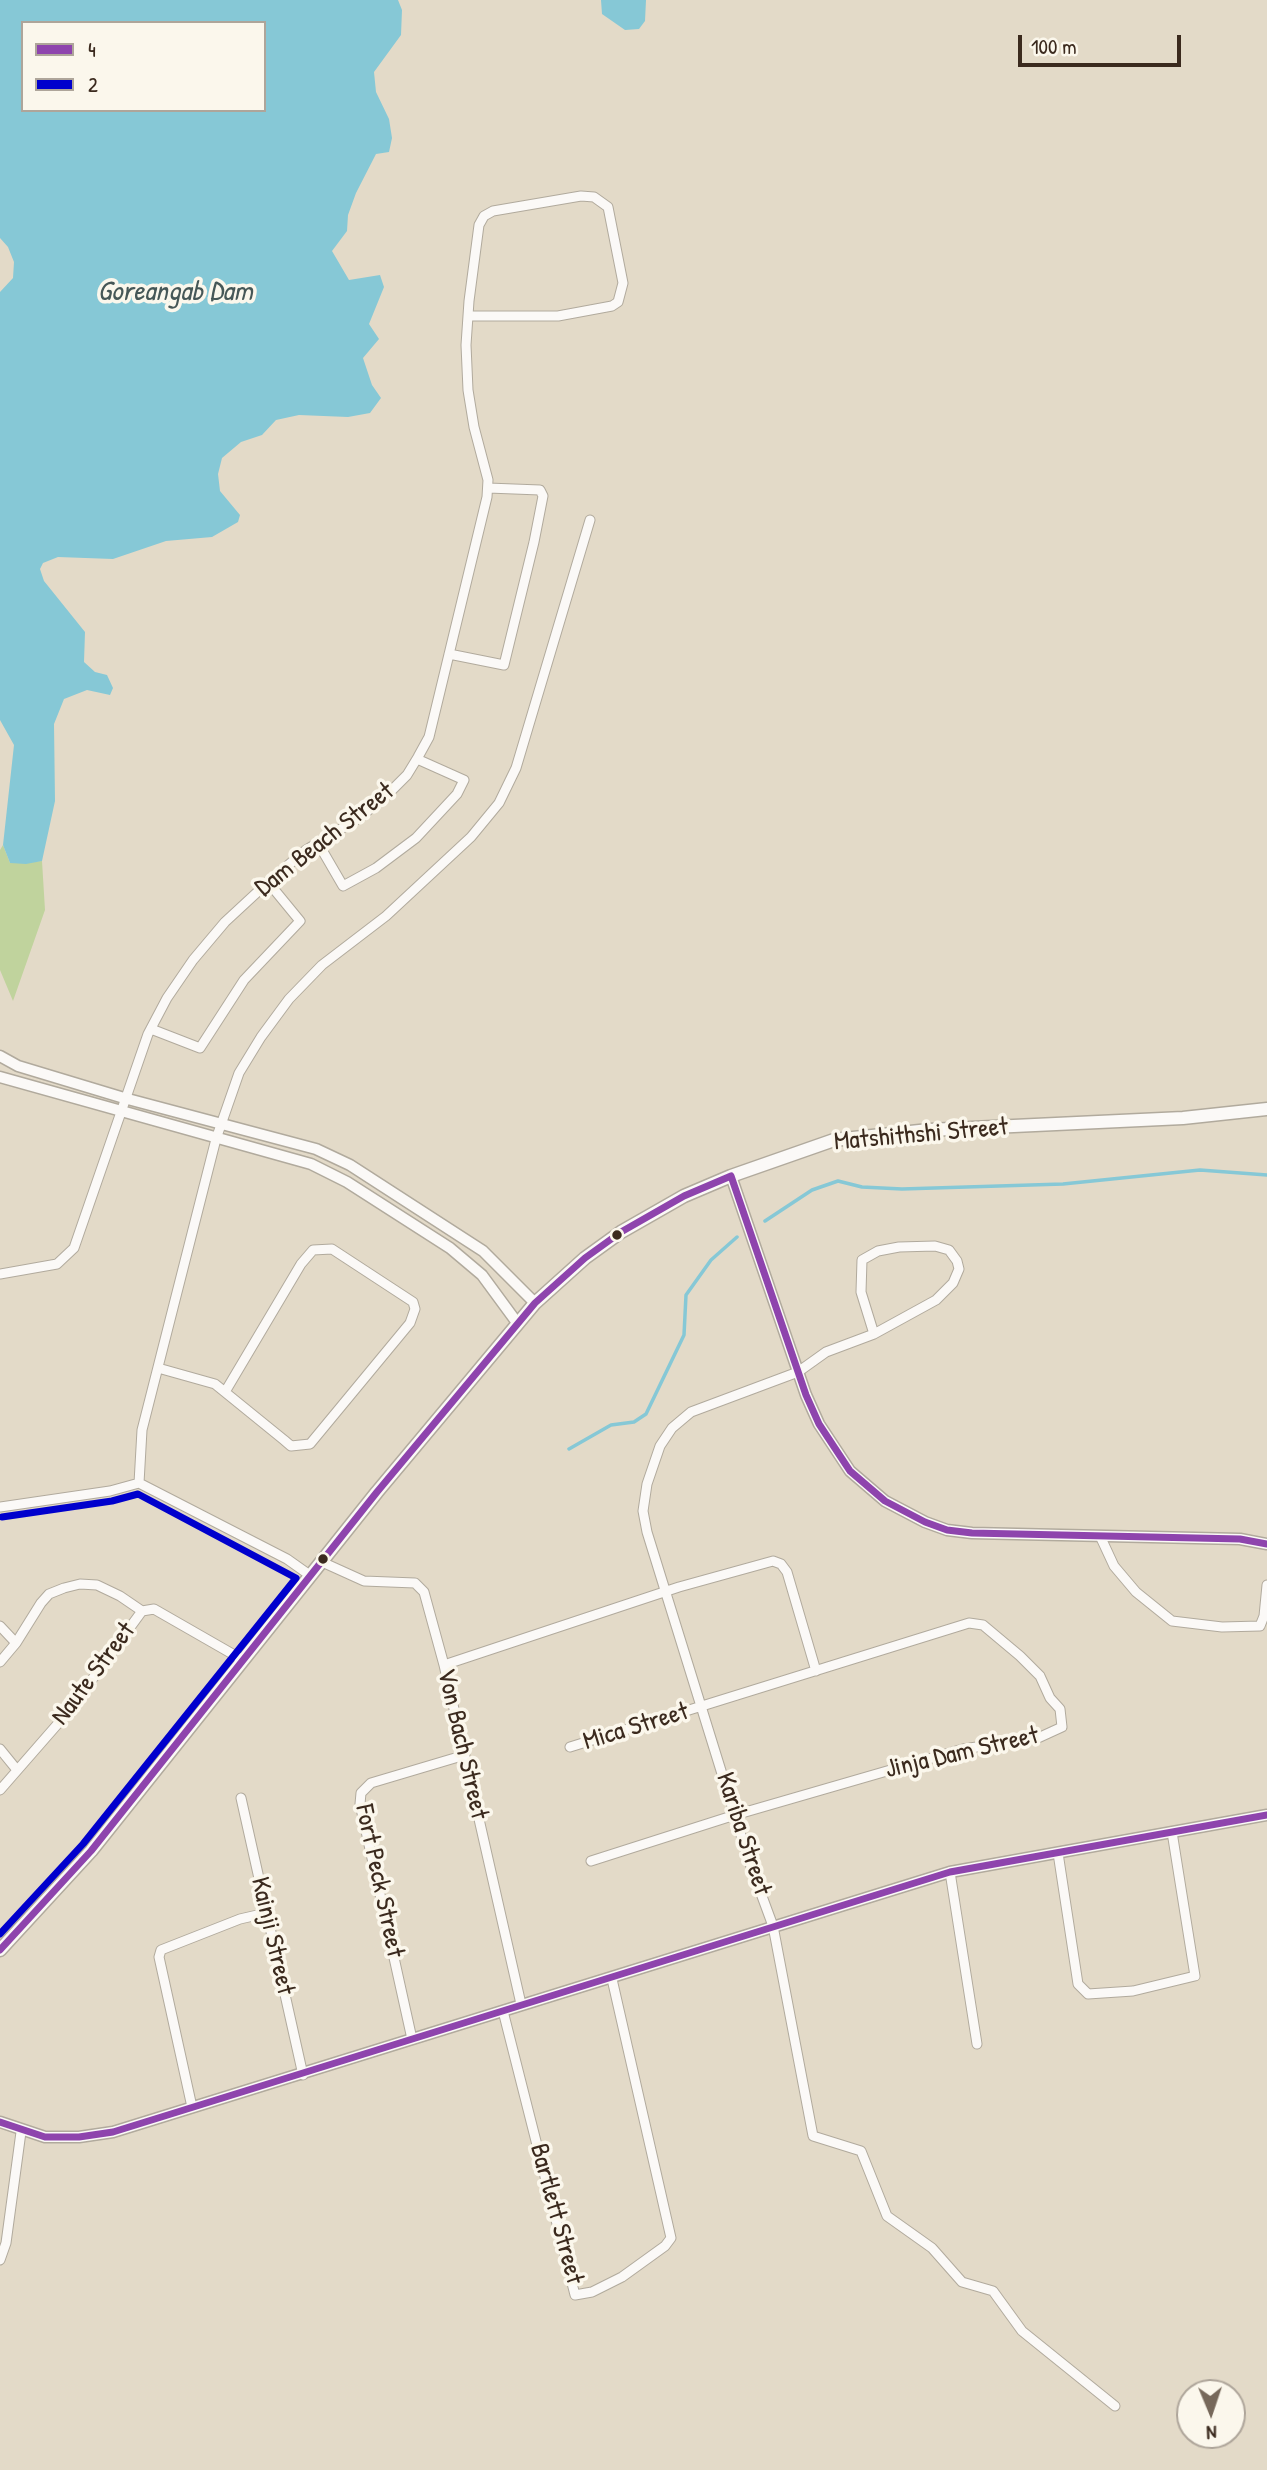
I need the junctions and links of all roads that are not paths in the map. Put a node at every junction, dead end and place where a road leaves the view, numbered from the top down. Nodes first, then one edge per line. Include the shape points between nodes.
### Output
1 (468, 316) junction
2 (488, 488) junction
3 (590, 520) dead end
4 (449, 654) junction
5 (416, 759) junction
6 (318, 843) junction
7 (268, 882) junction
8 (151, 1028) junction
9 (0, 1056) edge
10 (0, 1077) edge
11 (124, 1098) junction
12 (1267, 1109) edge
13 (120, 1113) junction
14 (220, 1123) junction
15 (216, 1139) junction
16 (731, 1176) junction
17 (0, 1274) edge
18 (535, 1304) junction
19 (518, 1324) junction
20 (874, 1334) junction
21 (158, 1367) junction
22 (798, 1372) junction
23 (225, 1392) junction
24 (139, 1483) junction
25 (0, 1507) edge
26 (1101, 1538) junction
27 (1267, 1544) edge
28 (322, 1562) junction
29 (311, 1576) junction
30 (1267, 1585) edge
31 (664, 1593) junction
32 (142, 1611) junction
33 (0, 1626) edge
34 (16, 1643) junction
35 (243, 1660) junction
36 (0, 1662) edge
37 (444, 1665) junction
38 (816, 1671) junction
39 (703, 1707) junction
40 (570, 1747) dead end
41 (0, 1749) edge
42 (465, 1755) junction
43 (17, 1770) junction
44 (0, 1790) edge
45 (241, 1798) dead end
46 (735, 1815) junction
47 (1267, 1815) edge
48 (1172, 1832) junction
49 (1058, 1853) junction
50 (591, 1861) dead end
51 (950, 1872) junction
52 (266, 1913) junction
53 (773, 1926) junction
54 (0, 1950) edge
55 (612, 1979) junction
56 (522, 2004) junction
57 (503, 2011) junction
58 (412, 2039) junction
59 (978, 2044) dead end
60 (303, 2075) junction
61 (192, 2107) junction
62 (0, 2122) edge
63 (21, 2132) junction
64 (0, 2194) edge
65 (12, 2196) junction
66 (0, 2260) edge
67 (1115, 2406) dead end

1 - 1 street via 558,316 618,302 623,283 608,207 582,195 484,216 476,240
1 - 2 street via 468,390
2 - 4 street, Dam Beach Street
2 - 4 street via 540,490 543,496 534,542 504,665
3 - 14 street via 516,768 499,803 471,837 289,999 239,1073
4 - 5 street, Dam Beach Street via 429,737
5 - 6 street, Dam Beach Street via 390,792
5 - 6 street via 464,780 457,794 416,838 343,886
6 - 7 street, Dam Beach Street
7 - 8 street, Dam Beach Street via 193,960
7 - 8 street via 300,921 244,980 200,1048
8 - 11 street, Dam Beach Street
9 - 11 street via 18,1066
10 - 13 street
11 - 13 street, Dam Beach Street
11 - 14 street
12 - 16 main road, Matshithshi Street via 854,1137 791,1153
13 - 15 street
13 - 17 street, Dam Beach Street via 74,1248 57,1264
14 - 15 street
14 - 18 street via 316,1149 350,1164 483,1251
15 - 19 street via 311,1164 347,1182 450,1248 482,1275
15 - 21 street
16 - 18 main road, Matshithshi Street via 621,1232
16 - 22 street
18 - 19 main road, Matshithshi Street
19 - 28 main road, Matshithshi Street
20 - 20 street, Kariba Street via 936,1300 953,1283 959,1269 949,1250 899,1247 862,1260 861,1292
20 - 22 street, Kariba Street via 826,1352
21 - 23 street via 201,1379
21 - 24 street via 142,1430
22 - 26 street via 819,1424 850,1471 901,1510 947,1530
22 - 31 street, Kariba Street via 691,1412 672,1427 660,1446 643,1511
23 - 23 street via 291,1446 310,1444 410,1323 413,1302 332,1249 313,1250
24 - 25 street
24 - 29 street via 287,1559
26 - 27 street via 1240,1539
26 - 30 street via 1121,1575 1172,1621 1260,1626
28 - 29 main road, Matshithshi Street
28 - 37 street, Von Bach Street via 364,1581 415,1583 424,1592
29 - 35 main road, Matshithshi Street
31 - 37 street
31 - 38 street via 760,1564 781,1564
31 - 39 street, Kariba Street
32 - 34 street via 97,1585 64,1588 41,1603
32 - 35 street, Naute Street via 154,1609
32 - 43 street, Naute Street via 69,1711
33 - 34 street
34 - 36 street
35 - 54 main road, Matshithshi Street via 90,1851
37 - 42 street, Von Bach Street
38 - 39 street, Jinja Dam Street
38 - 46 street, Jinja Dam Street via 954,1626 983,1625 1040,1676 1060,1709 1062,1727 1038,1738 963,1749
39 - 40 street, Mica Street
39 - 46 street, Kariba Street
41 - 43 street
42 - 56 street, Von Bach Street
42 - 58 street, Fort Peck Street via 371,1783 361,1793
43 - 44 street, Naute Street
45 - 52 street, Kainji Street
46 - 50 street
46 - 53 street, Kariba Street
47 - 48 street
48 - 49 street
48 - 49 street via 1195,1976 1133,1990 1088,1994 1078,1984
49 - 51 street
51 - 53 street
51 - 59 street
52 - 60 street, Kainji Street
52 - 61 street via 161,1950
53 - 55 street
53 - 67 street, Kariba Street via 813,2136 861,2151 887,2216 932,2248 962,2282 993,2291 1022,2332
55 - 56 street
55 - 57 street, Bartlett Street via 671,2238 622,2277 592,2292 575,2295
56 - 57 street
57 - 58 street
58 - 60 street
60 - 61 street
61 - 63 street via 113,2132 79,2137
62 - 63 street
63 - 65 street
64 - 65 street
65 - 66 street

